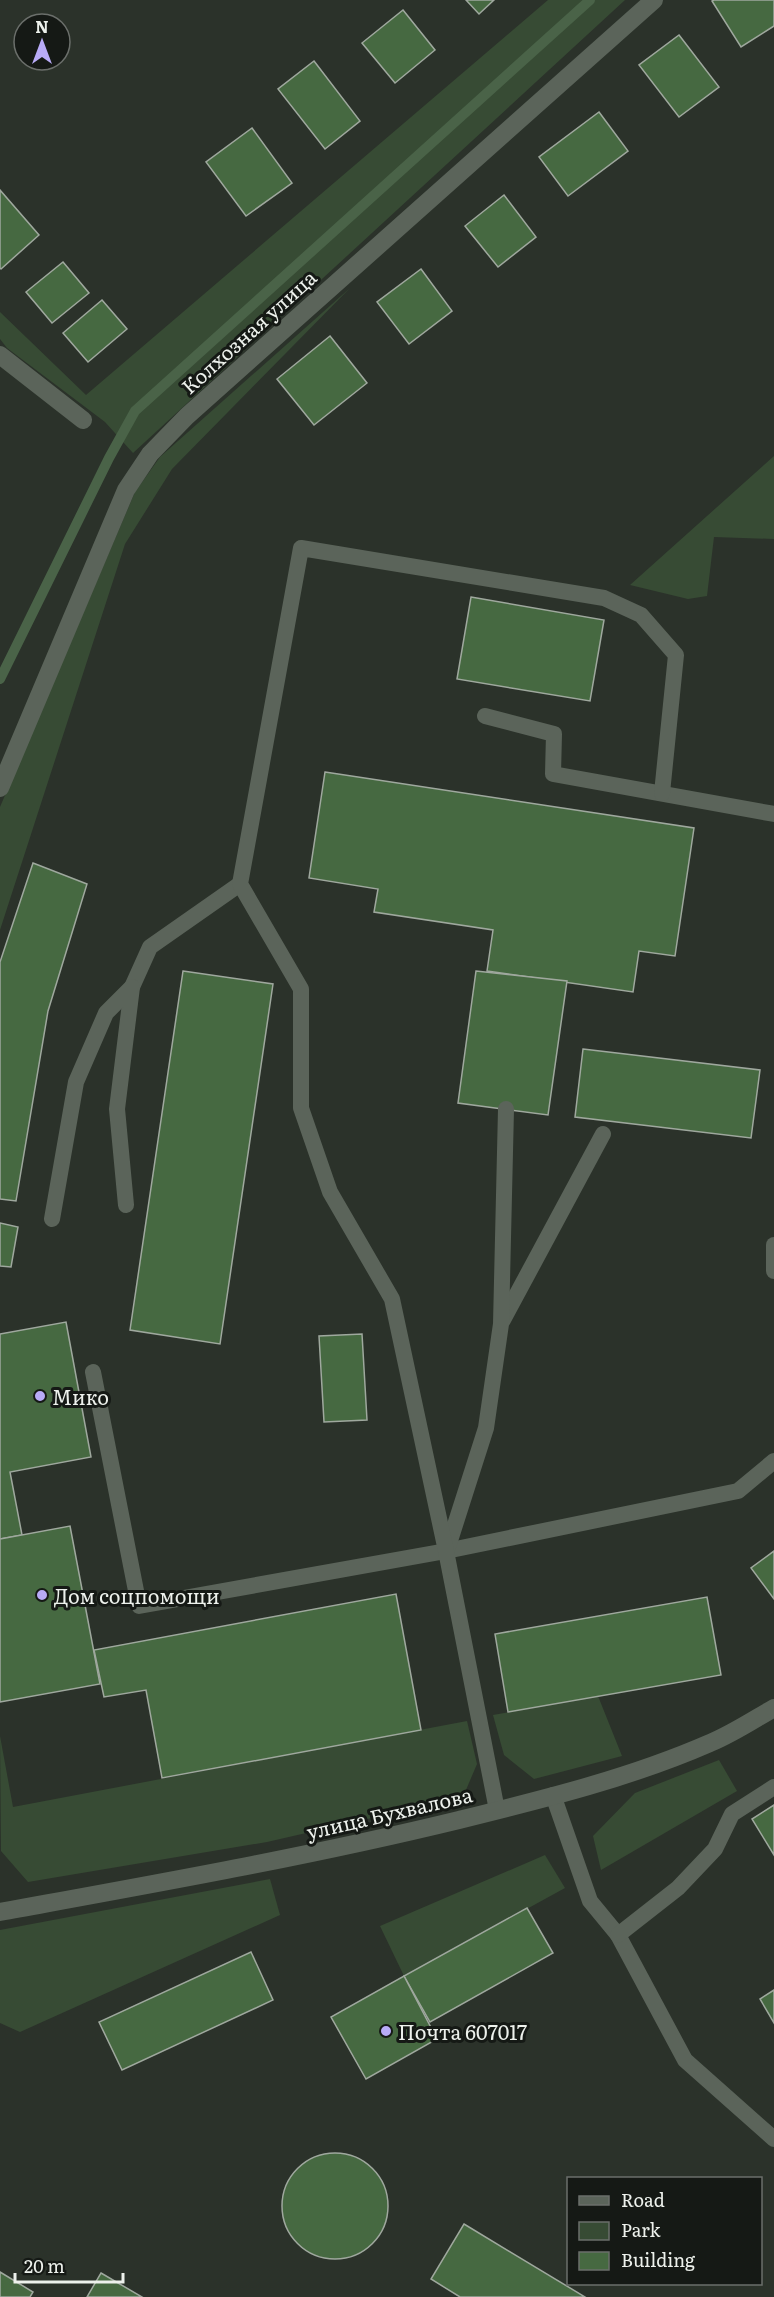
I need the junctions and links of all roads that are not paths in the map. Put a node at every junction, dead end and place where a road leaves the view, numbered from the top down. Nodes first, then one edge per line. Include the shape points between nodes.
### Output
1 (654, 0) edge
2 (0, 355) edge
3 (83, 420) dead end
4 (484, 716) dead end
5 (0, 789) edge
6 (662, 794) junction
7 (774, 814) edge
8 (240, 884) junction
9 (132, 987) junction
10 (506, 1109) dead end
11 (603, 1134) dead end
12 (126, 1205) dead end
13 (52, 1219) dead end
14 (774, 1245) edge
15 (774, 1271) edge
16 (501, 1324) junction
17 (93, 1372) dead end
18 (774, 1461) edge
19 (446, 1551) junction
20 (774, 1708) edge
21 (774, 1787) edge
22 (553, 1795) junction
23 (497, 1810) junction
24 (0, 1912) edge
25 (618, 1935) junction
26 (774, 2139) edge

1 - 5 street, Колхозная улица via 150,453 126,490
2 - 3 street
4 - 6 lane via 554,734 553,774
6 - 7 lane
6 - 8 lane via 676,655 641,615 604,598 301,548
8 - 9 lane via 150,947
8 - 19 lane via 301,989 301,1108 330,1192 392,1299
9 - 12 lane via 117,1109
9 - 13 lane via 106,1013 76,1082
10 - 16 lane
11 - 16 lane
14 - 15 lane
16 - 19 lane via 486,1428
17 - 19 lane via 139,1606
18 - 19 lane via 738,1491
19 - 23 lane
20 - 22 street, улица Бухвалова via 712,1743 624,1776
21 - 25 lane via 732,1814 715,1849 678,1888
22 - 23 street, улица Бухвалова
22 - 25 lane via 591,1901
23 - 24 street, улица Бухвалова via 267,1863
25 - 26 lane via 685,2060

